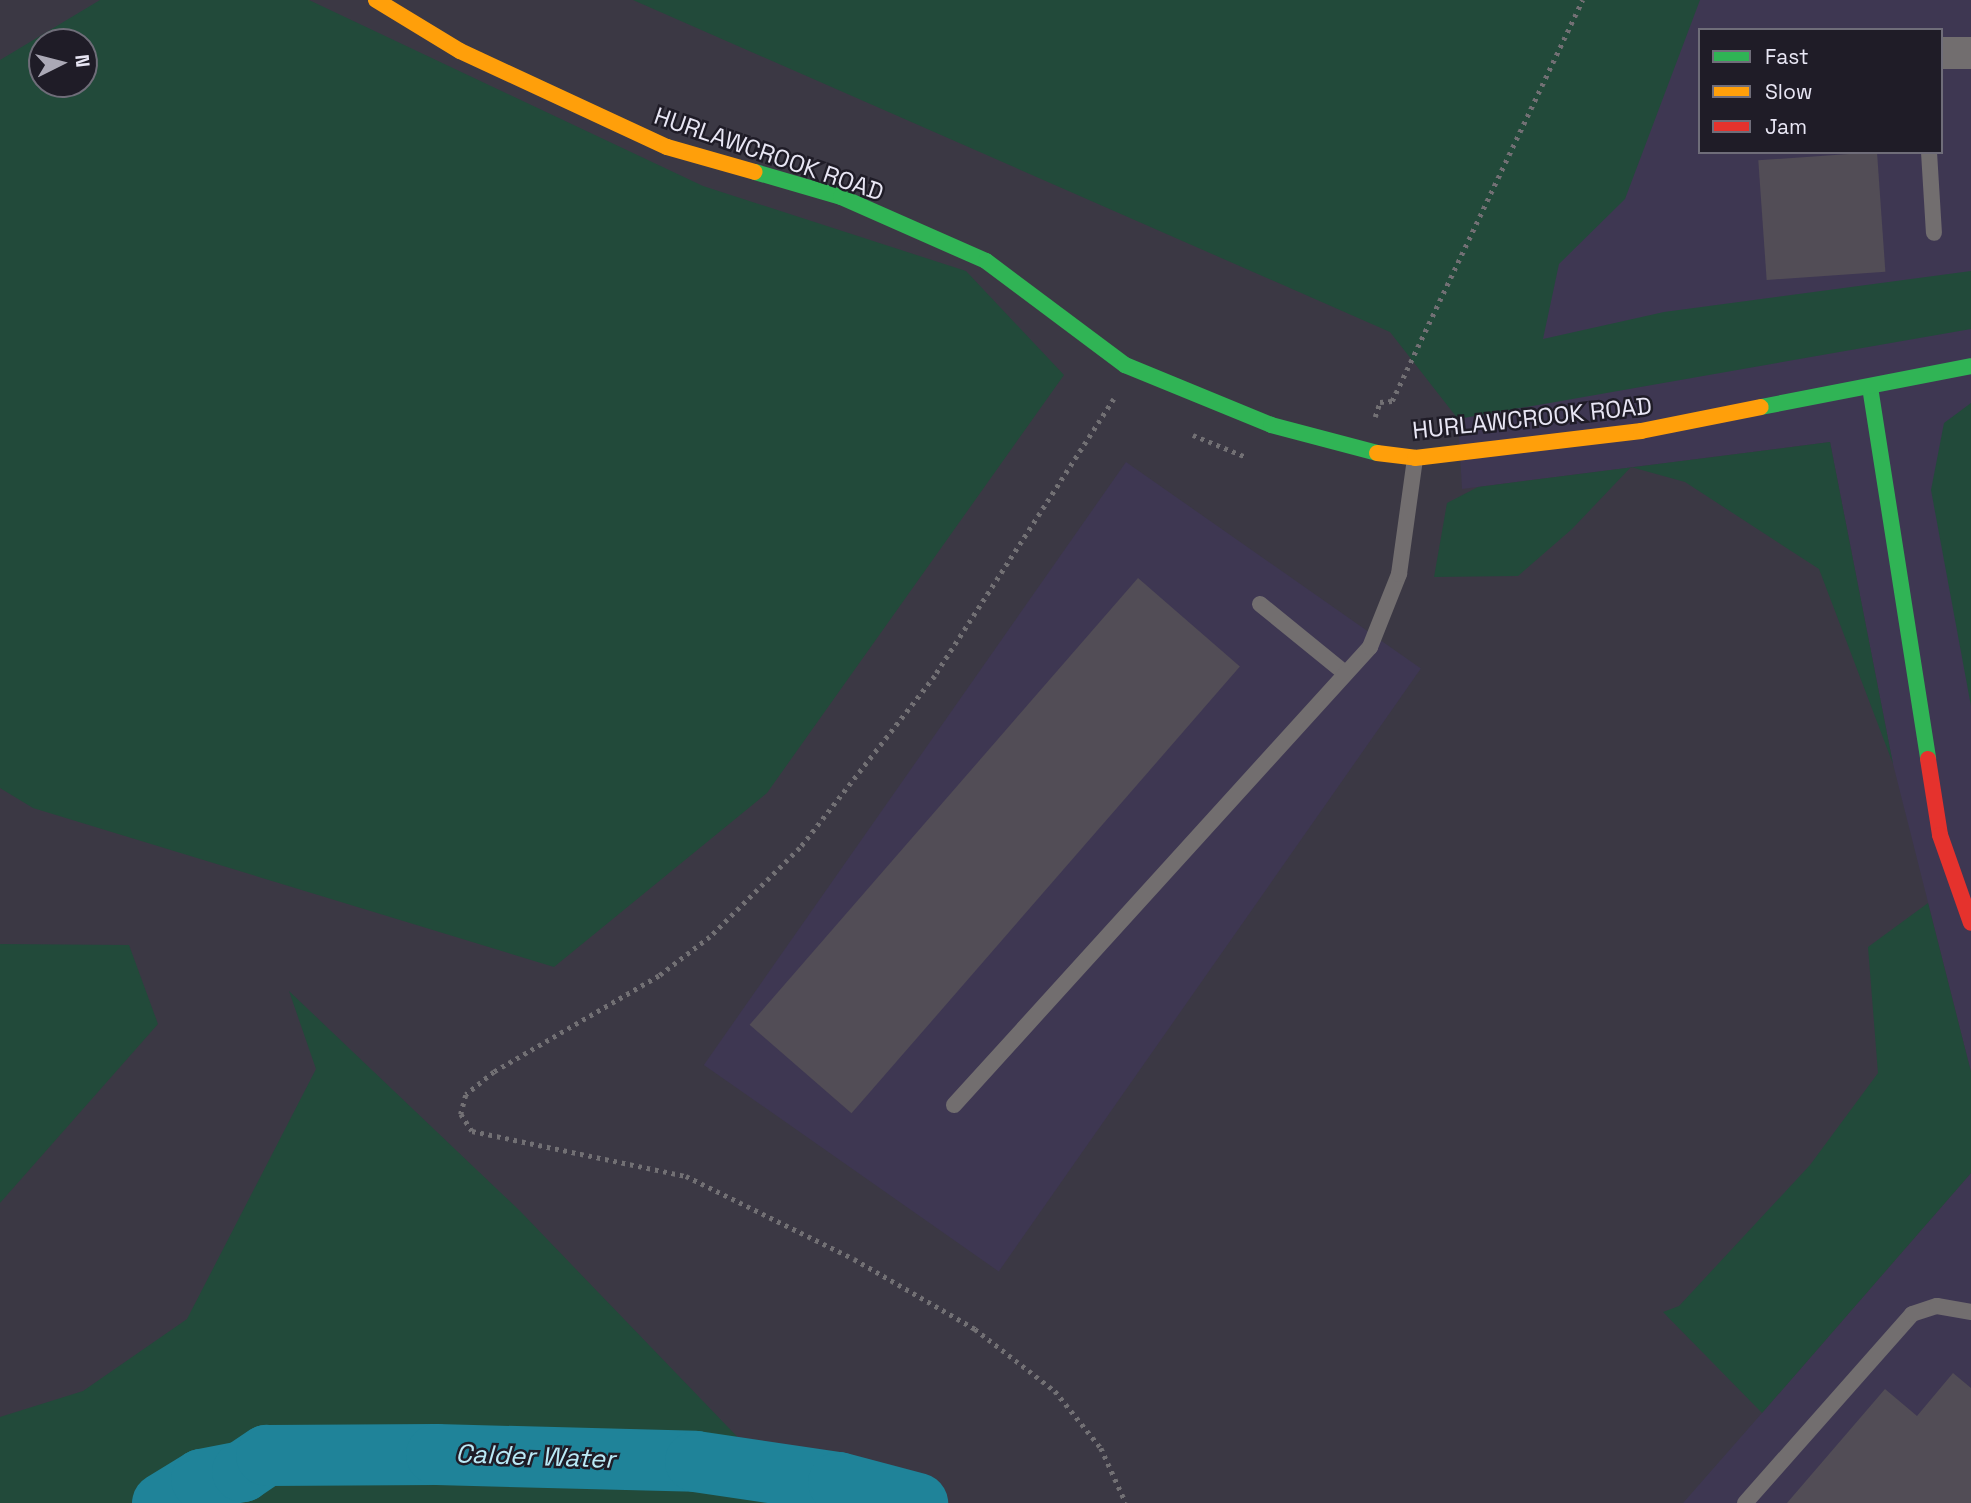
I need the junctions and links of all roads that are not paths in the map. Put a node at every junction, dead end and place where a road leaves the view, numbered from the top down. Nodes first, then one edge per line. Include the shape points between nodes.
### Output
1 (376, 0) edge
2 (1971, 52) edge
3 (1943, 53) edge
4 (1929, 154) edge
5 (1934, 233) dead end
6 (1971, 366) edge
7 (1870, 387) junction
8 (1415, 457) junction
9 (1260, 604) dead end
10 (1345, 674) junction
11 (1971, 923) edge
12 (954, 1105) dead end
13 (1971, 1312) edge
14 (1745, 1503) edge

1 - 8 street, HURLAWCROOK ROAD via 460,51 667,147 841,197 986,261 1125,365 1271,425 1365,451
2 - 3 street
4 - 5 lane
6 - 7 street, HURLAWCROOK ROAD
7 - 8 street, HURLAWCROOK ROAD via 1642,430
7 - 11 street via 1940,835
8 - 10 lane via 1399,574 1370,647
9 - 10 lane
10 - 12 lane
13 - 14 lane via 1937,1306 1912,1314

